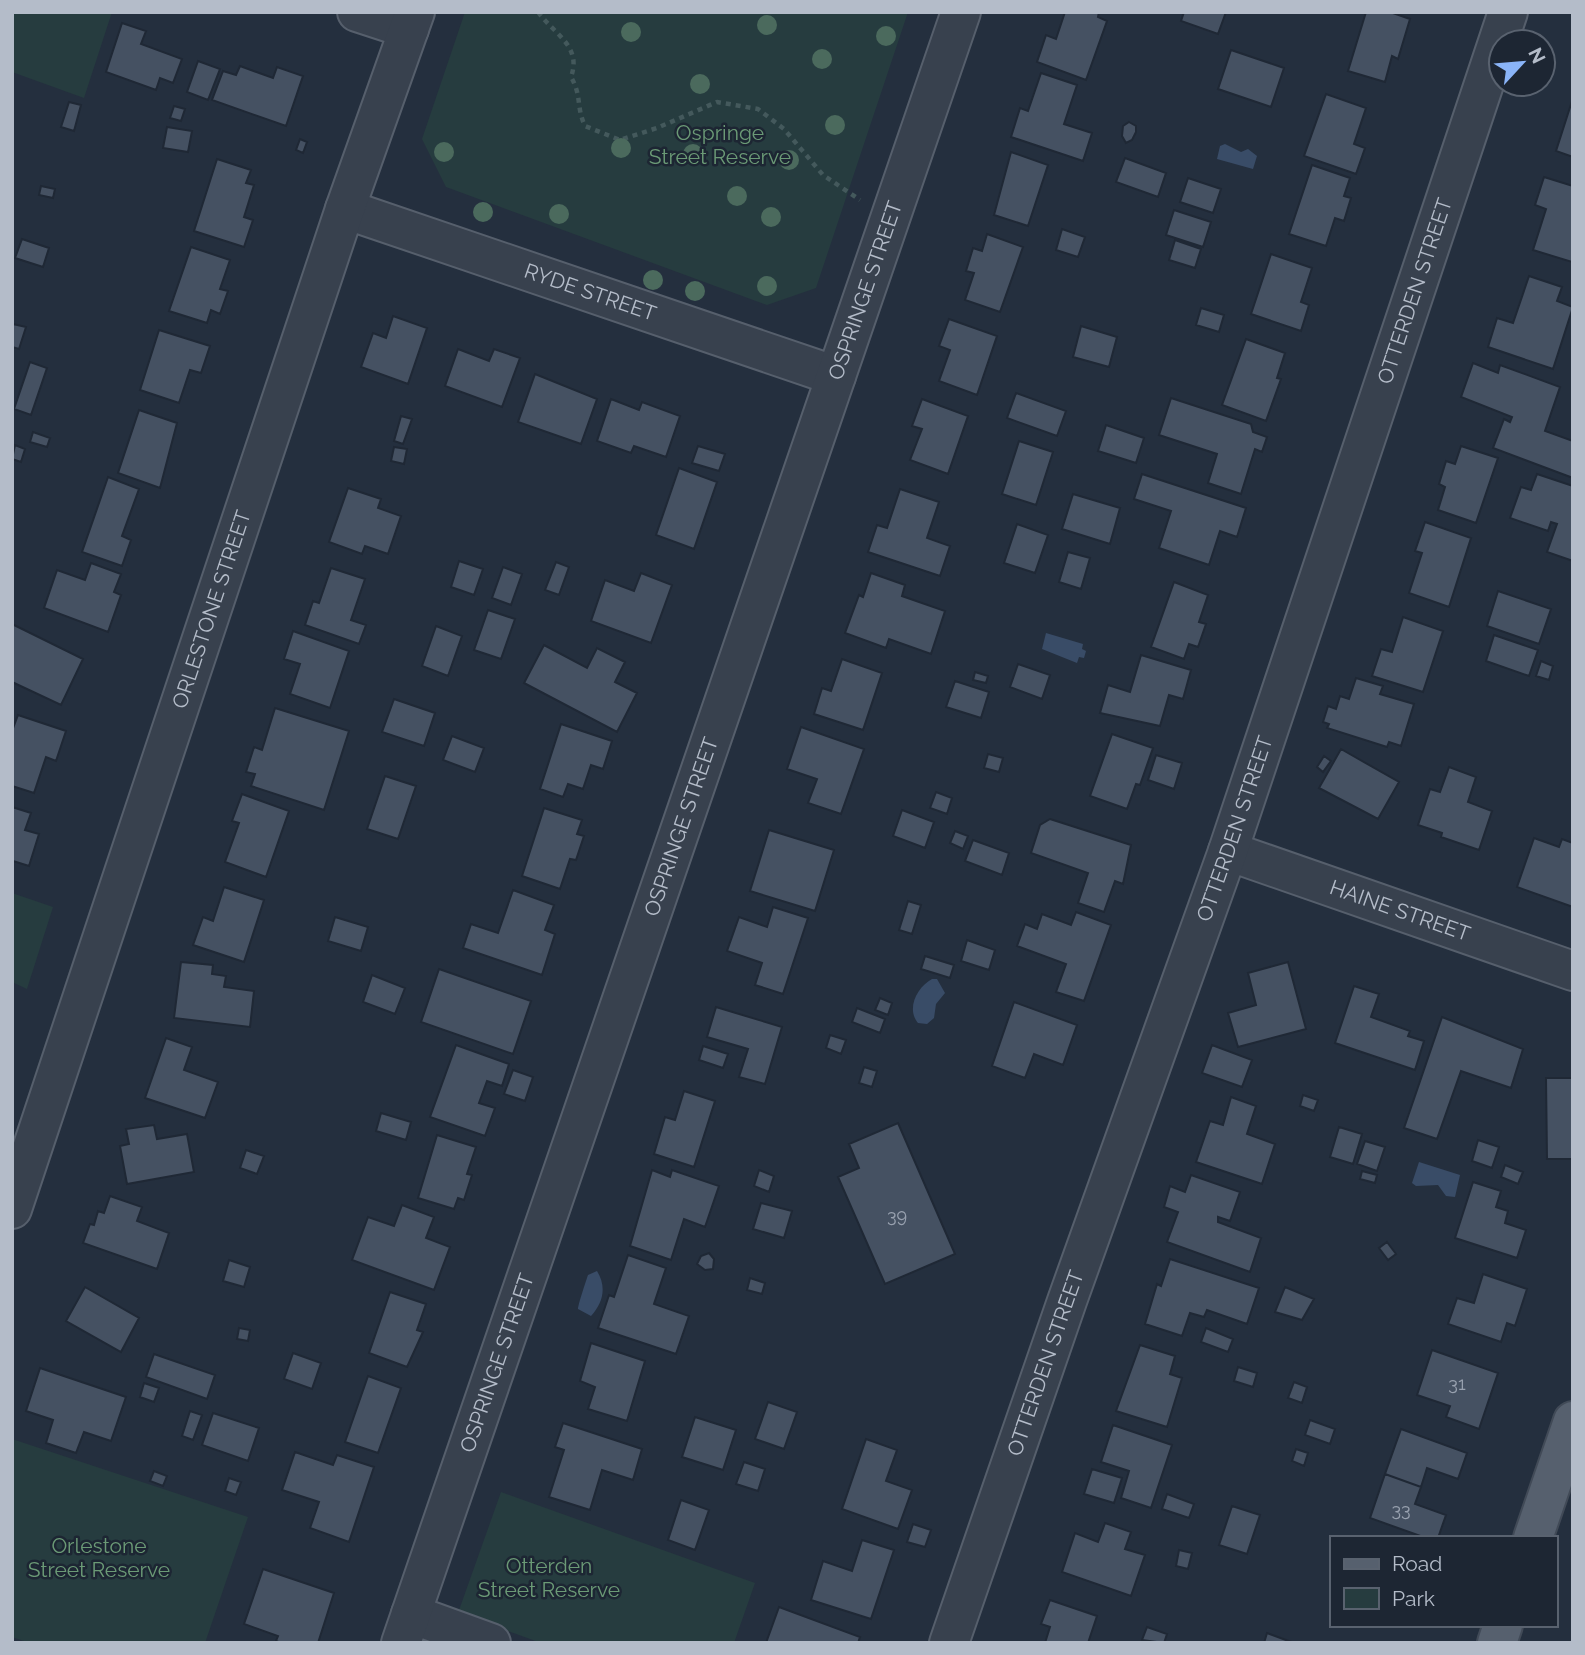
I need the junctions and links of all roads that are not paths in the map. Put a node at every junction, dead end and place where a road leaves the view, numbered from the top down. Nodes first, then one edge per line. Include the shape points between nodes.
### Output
1 (357, 12) edge
2 (961, 12) edge
3 (1508, 12) edge
4 (412, 21) edge
5 (345, 209) junction
6 (836, 376) junction
7 (1228, 851) junction
8 (1573, 971) edge
9 (12, 1209) edge
10 (1573, 1421) edge
11 (1534, 1536) edge
12 (406, 1628) edge
13 (491, 1643) edge
14 (949, 1643) edge

1 - 4 street
2 - 6 street, OSPRINGE STREET
3 - 7 street, OTTERDEN STREET
4 - 5 street, ORLESTONE STREET
5 - 6 street, RYDE STREET
5 - 9 street, ORLESTONE STREET
6 - 12 street, OSPRINGE STREET
7 - 8 street, HAINE STREET
7 - 14 street, OTTERDEN STREET
10 - 11 main road
12 - 13 street

